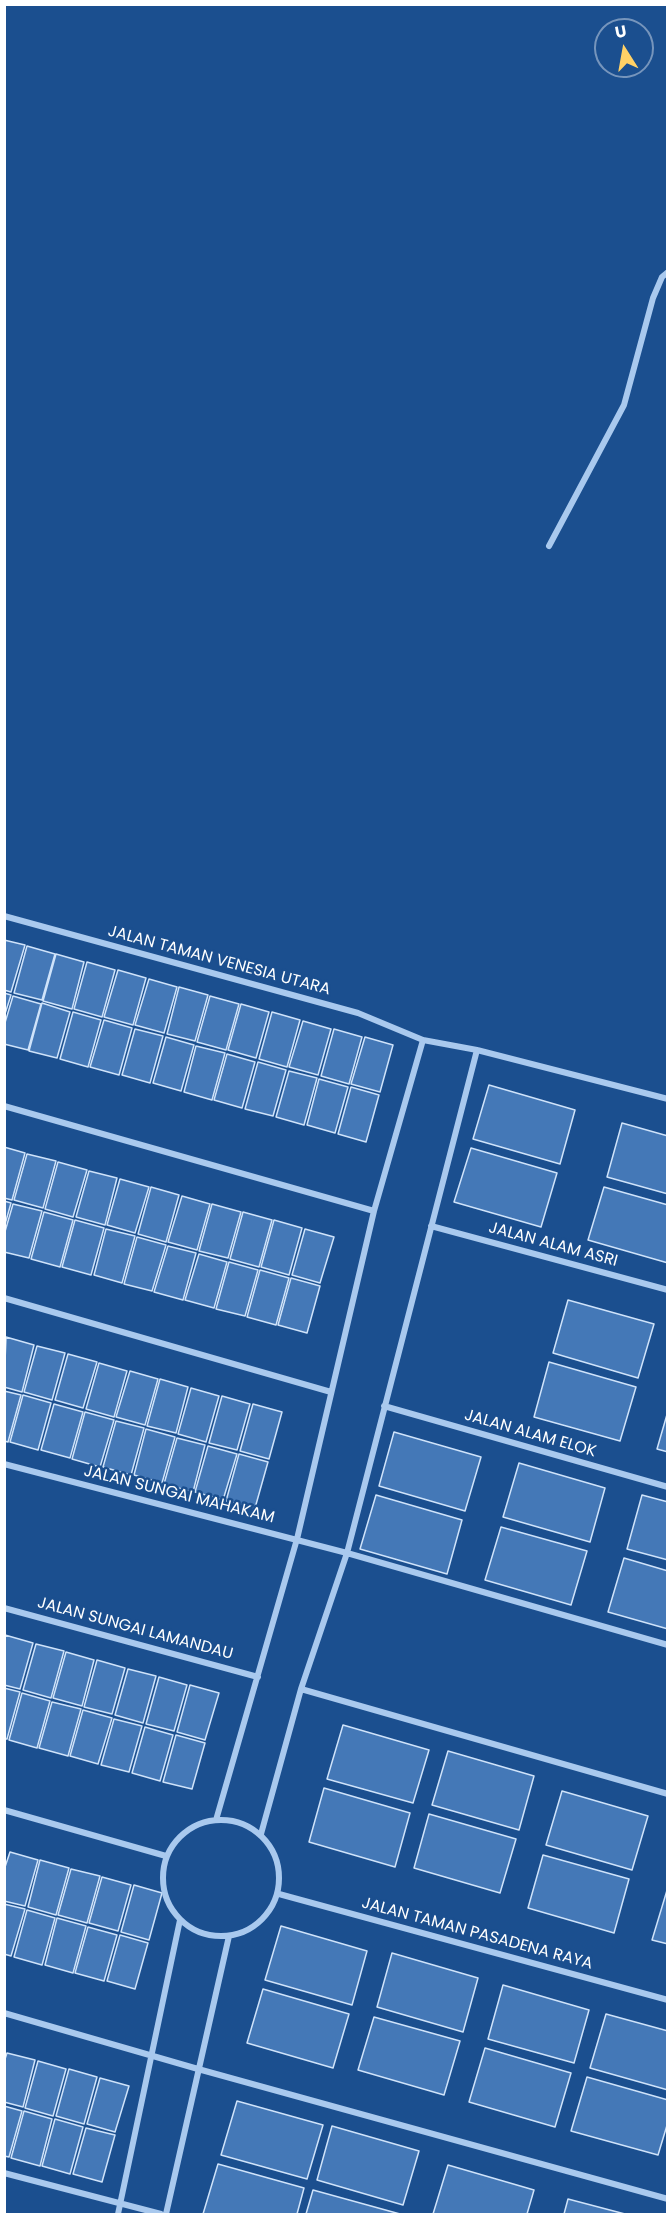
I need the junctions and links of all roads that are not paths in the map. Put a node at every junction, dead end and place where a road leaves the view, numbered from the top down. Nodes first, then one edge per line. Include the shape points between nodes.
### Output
1 (668, 272) edge
2 (549, 546) dead end
3 (4, 916) edge
4 (423, 1040) junction
5 (477, 1050) junction
6 (668, 1099) edge
7 (4, 1106) edge
8 (374, 1211) junction
9 (431, 1226) junction
10 (668, 1290) edge
11 (4, 1298) edge
12 (331, 1392) junction
13 (384, 1406) junction
14 (4, 1464) edge
15 (668, 1487) edge
16 (297, 1539) junction
17 (347, 1553) junction
18 (4, 1608) edge
19 (668, 1645) edge
20 (258, 1677) junction
21 (301, 1689) junction
22 (668, 1794) edge
23 (4, 1810) edge
24 (216, 1820) junction
25 (261, 1834) junction
26 (166, 1856) junction
27 (279, 1894) junction
28 (180, 1920) junction
29 (229, 1936) junction
30 (668, 2000) edge
31 (4, 2013) edge
32 (152, 2055) junction
33 (198, 2069) junction
34 (4, 2173) edge
35 (668, 2199) edge
36 (121, 2203) junction
37 (118, 2214) edge
38 (161, 2214) edge
39 (166, 2214) edge

1 - 2 street via 653,298 624,405
3 - 4 street, JALAN TAMAN VENESIA UTARA via 358,1013
4 - 5 street, JALAN TAMAN VENESIA UTARA
4 - 8 street
5 - 6 street, JALAN TAMAN VENESIA UTARA
5 - 9 street
7 - 8 street
8 - 12 street
9 - 10 street, JALAN ALAM ASRI
9 - 13 street
11 - 12 street
12 - 16 street
13 - 15 street, JALAN ALAM ELOK
13 - 17 street
14 - 16 street, JALAN SUNGAI MAHAKAM
16 - 17 street, JALAN SUNGAI MAHAKAM
16 - 20 street
17 - 19 street, JALAN SUNGAI MAHAKAM
17 - 21 street
18 - 20 street, JALAN SUNGAI LAMANDAU
20 - 24 street
21 - 22 street
21 - 25 street
23 - 26 street
24 - 25 street via 239,1822
24 - 26 street via 186,1831
25 - 27 street via 278,1861
26 - 28 street via 163,1889
27 - 29 street via 260,1922
27 - 30 street, JALAN TAMAN PASADENA RAYA
28 - 29 street via 211,1936
28 - 32 street
29 - 33 street
31 - 32 street
32 - 33 street
32 - 36 street
33 - 35 street
33 - 39 street
34 - 36 street
36 - 37 street
36 - 38 street

